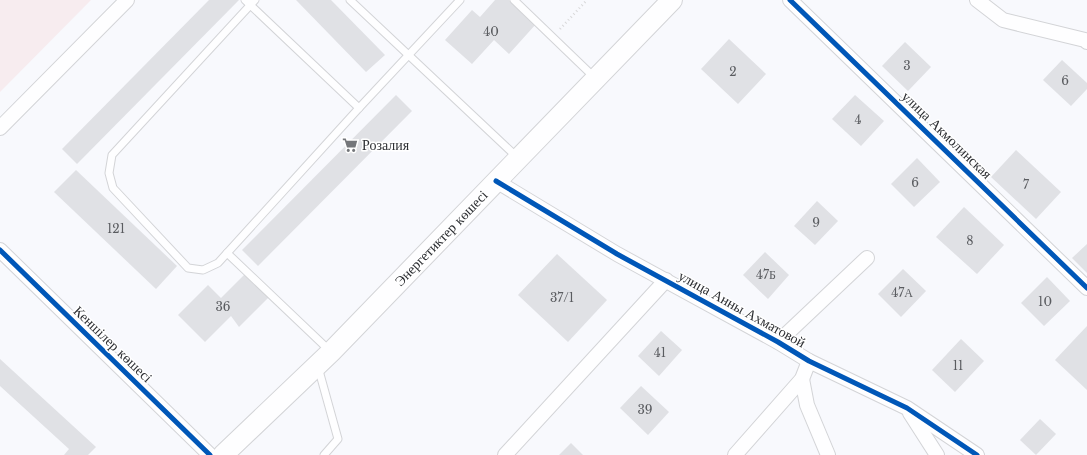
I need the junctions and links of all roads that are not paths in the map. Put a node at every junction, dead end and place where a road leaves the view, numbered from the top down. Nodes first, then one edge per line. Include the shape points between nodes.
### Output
1 (126, 0) edge
2 (350, 0) edge
3 (460, 0) edge
4 (514, 0) edge
5 (672, 0) edge
6 (790, 0) edge
7 (977, 0) edge
8 (250, 2) edge
9 (1087, 42) edge
10 (408, 55) junction
11 (596, 78) junction
12 (359, 108) junction
13 (0, 128) edge
14 (518, 158) junction
15 (496, 181) junction
16 (0, 250) edge
17 (227, 253) junction
18 (867, 258) dead end
19 (666, 280) junction
20 (1087, 288) edge
21 (778, 342) junction
22 (324, 358) junction
23 (809, 361) junction
24 (802, 379) junction
25 (907, 408) junction
26 (210, 455) edge
27 (223, 455) edge
28 (324, 455) edge
29 (504, 455) edge
30 (735, 455) edge
31 (828, 455) edge
32 (936, 455) edge
33 (977, 455) edge

1 - 13 street
2 - 10 lane
3 - 10 lane
4 - 11 lane
5 - 11 main road, Энергетиктер көшесі
6 - 20 street, улица Акмолинская
7 - 9 street via 1003,20
8 - 12 lane
8 - 17 lane via 112,155 109,173 114,188 188,268 203,270 218,263
10 - 12 lane
10 - 14 lane
11 - 14 main road, Энергетиктер көшесі
12 - 17 lane
14 - 15 main road, Энергетиктер көшесі
15 - 19 street, улица Анны Ахматовой via 617,254
15 - 22 main road, Энергетиктер көшесі
16 - 26 street, Кеншілер көшесі
17 - 22 lane
18 - 21 street
19 - 21 street, улица Анны Ахматовой
19 - 29 street
21 - 23 street, улица Анны Ахматовой
22 - 27 main road, Энергетиктер көшесі
22 - 28 lane via 338,439
23 - 24 street
23 - 25 street, улица Анны Ахматовой
24 - 30 street
24 - 31 street via 807,405
25 - 32 street
25 - 33 street, улица Анны Ахматовой

